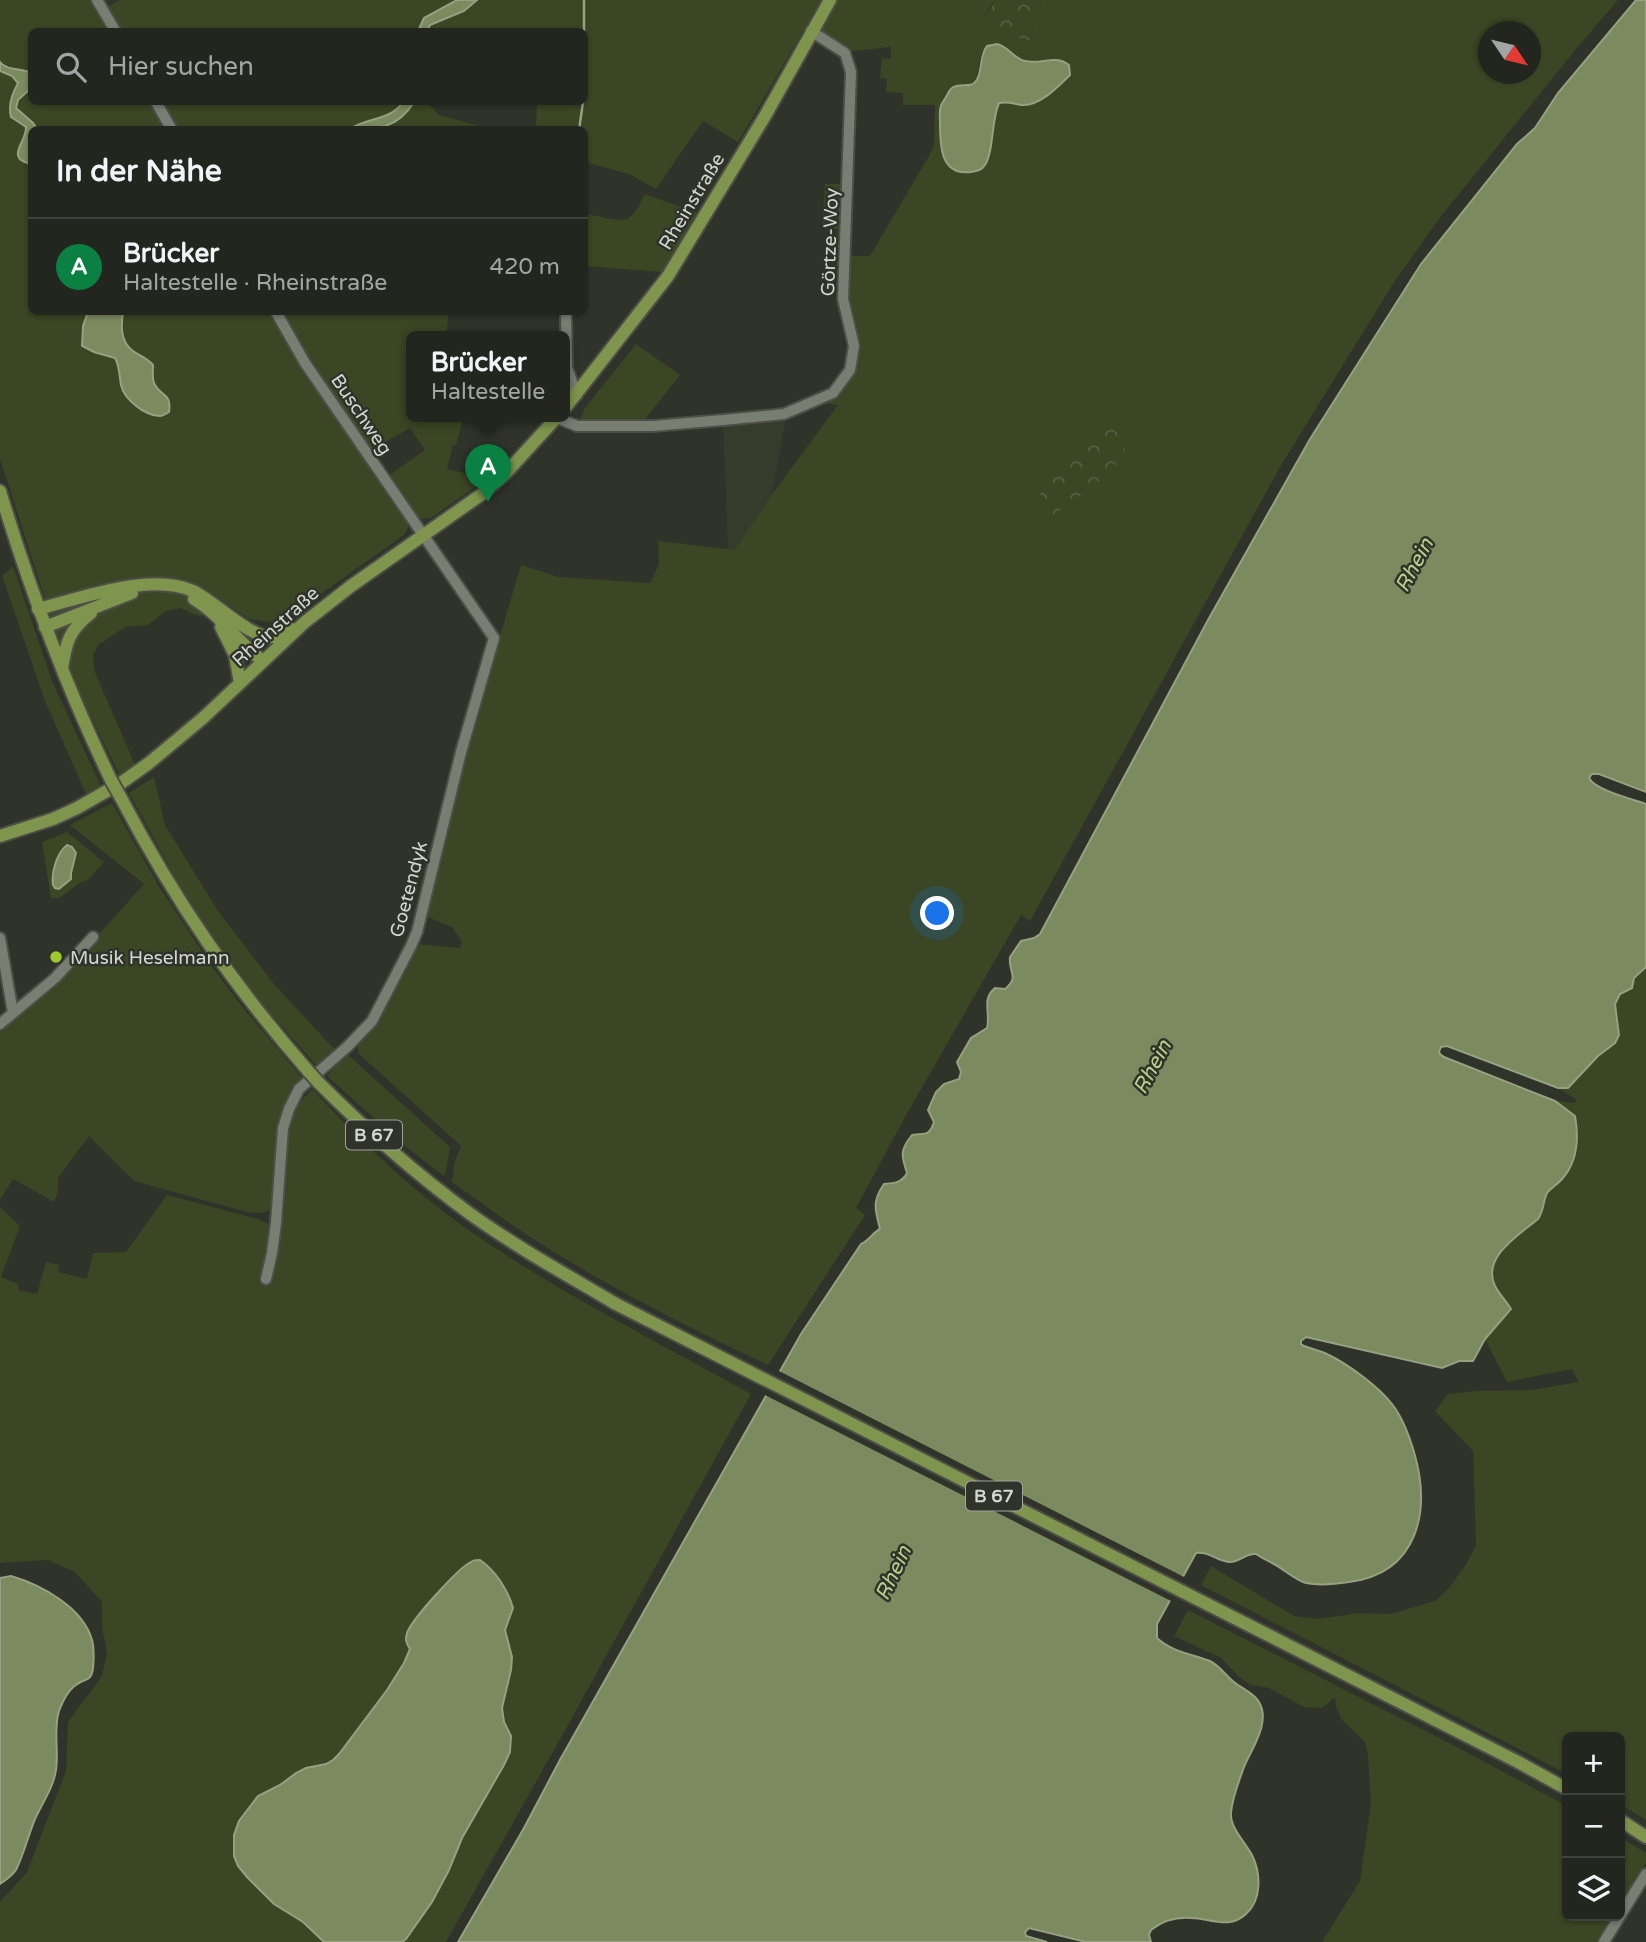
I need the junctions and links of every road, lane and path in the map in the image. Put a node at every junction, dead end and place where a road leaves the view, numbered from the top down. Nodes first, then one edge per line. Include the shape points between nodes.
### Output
1 (97, 0) edge
2 (830, 0) edge
3 (114, 28) edge
4 (811, 31) junction
5 (158, 105) edge
6 (170, 126) edge
7 (278, 315) edge
8 (570, 377) edge
9 (576, 395) junction
10 (570, 402) edge
11 (570, 421) edge
12 (553, 422) edge
13 (0, 491) edge
14 (423, 535) junction
15 (103, 603) junction
16 (38, 609) junction
17 (212, 614) junction
18 (230, 617) junction
19 (305, 622) junction
20 (45, 627) junction
21 (263, 661) junction
22 (62, 669) junction
23 (240, 683) junction
24 (0, 836) edge
25 (93, 937) dead end
26 (0, 938) edge
27 (13, 1013) junction
28 (0, 1024) edge
29 (266, 1279) dead end
30 (1562, 1786) edge
31 (1625, 1824) edge
32 (1646, 1837) edge
33 (1646, 1874) edge
34 (1604, 1942) edge

1 - 3 street
2 - 4 main road, Rheinstraße
4 - 9 main road, Rheinstraße via 668,276
4 - 11 street, Görtze-Woy via 845,53 851,72 843,299 854,346 842,383 833,393 784,414 653,426 577,426
5 - 6 street
7 - 14 street, Buschweg via 305,363
8 - 9 street
9 - 10 main road, Rheinstraße
12 - 14 main road, Rheinstraße via 505,474
13 - 16 main road, B 67
14 - 19 main road, Rheinstraße
14 - 29 street, Goetendyk via 494,639 411,946 372,1021 299,1089 285,1118
15 - 17 main road via 138,590 159,589 178,592
15 - 20 main road
15 - 22 main road via 70,635
16 - 18 main road via 156,583 193,591
16 - 20 main road, B 67
17 - 21 main road
17 - 23 main road via 235,655
18 - 19 main road via 272,637
18 - 21 main road
19 - 21 main road, Rheinstraße
20 - 22 main road, B 67
21 - 23 main road, Rheinstraße
22 - 30 main road, B 67, bridge via 111,780 169,885 251,1004 319,1083 370,1132 471,1214 530,1253 674,1334
23 - 24 main road, Rheinstraße via 121,783 53,819
25 - 27 street via 55,978
26 - 27 street
27 - 28 street
31 - 32 main road
33 - 34 street

